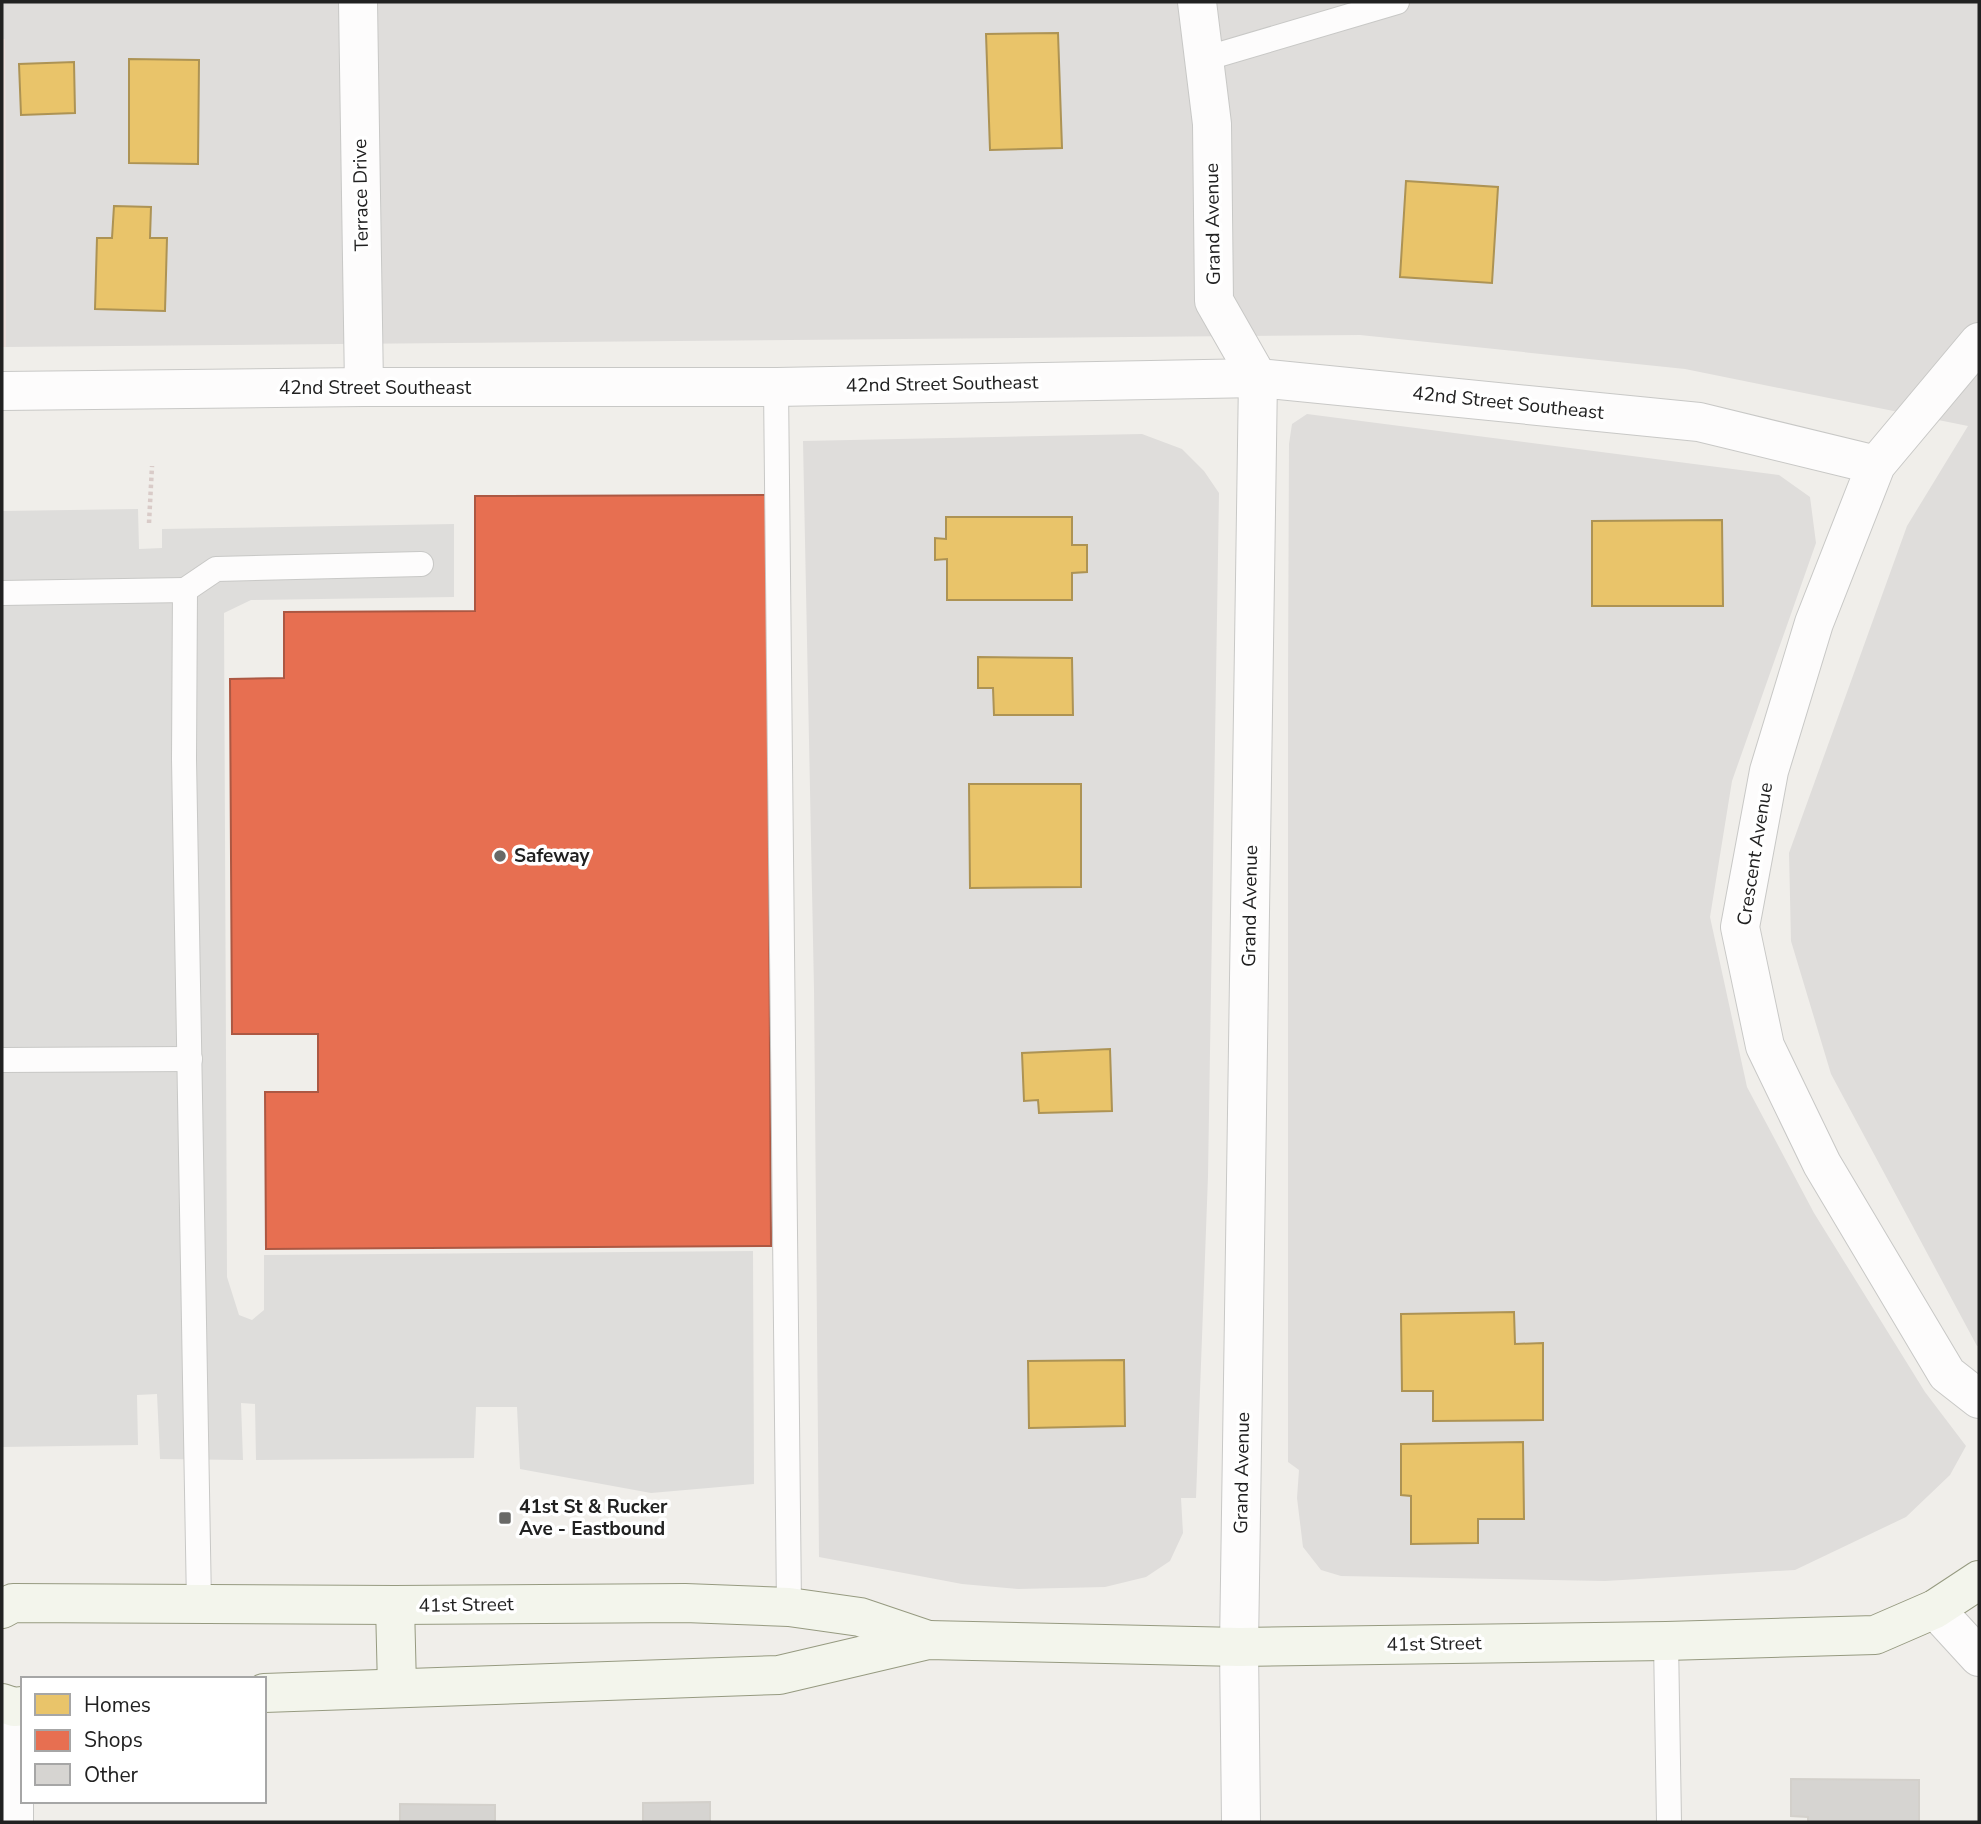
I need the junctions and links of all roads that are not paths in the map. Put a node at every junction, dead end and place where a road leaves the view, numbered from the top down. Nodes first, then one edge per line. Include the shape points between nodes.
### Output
1 (358, 2) edge
2 (1197, 2) edge
3 (1397, 2) edge
4 (1204, 59) junction
5 (1979, 342) edge
6 (1258, 378) junction
7 (364, 387) junction
8 (776, 387) junction
9 (2, 391) edge
10 (1876, 465) junction
11 (421, 564) dead end
12 (185, 590) junction
13 (2, 593) edge
14 (190, 1059) junction
15 (2, 1060) edge
16 (1979, 1399) edge
17 (1979, 1580) edge
18 (199, 1604) junction
19 (395, 1605) junction
20 (789, 1607) junction
21 (2, 1609) edge
22 (1935, 1609) junction
23 (928, 1640) junction
24 (1665, 1641) junction
25 (1239, 1647) junction
26 (1979, 1657) edge
27 (397, 1687) junction
28 (266, 1693) edge
29 (13, 1705) edge
30 (14, 1822) edge
31 (1241, 1822) edge
32 (1669, 1822) edge

1 - 7 street, Terrace Drive
2 - 4 street, Grand Avenue
3 - 4 lane
4 - 6 street, Grand Avenue via 1212,124 1214,301
5 - 10 street, Crescent Avenue
6 - 8 street, 42nd Street Southeast
6 - 10 street, 42nd Street Southeast via 1699,422
6 - 25 street, Grand Avenue
7 - 8 street, 42nd Street Southeast
7 - 9 street, 42nd Street Southeast
8 - 20 lane
10 - 16 street, Crescent Avenue via 1814,623 1769,771 1740,927 1765,1046 1822,1164 1947,1374
11 - 12 lane via 216,569
12 - 13 lane
12 - 14 lane
14 - 15 lane
14 - 18 lane
17 - 22 main road, 41st Street
18 - 19 main road, 41st Street
18 - 21 main road, 41st Street via 13,1604
19 - 20 main road, 41st Street via 685,1602
19 - 27 main road
20 - 23 main road, 41st Street via 859,1617
22 - 24 main road, 41st Street via 1875,1635
22 - 26 street
23 - 25 main road, 41st Street
23 - 27 main road, 41st Street via 779,1675
24 - 25 main road, 41st Street
24 - 32 lane
25 - 31 street, Grand Avenue
27 - 28 main road, 41st Street
29 - 30 street

